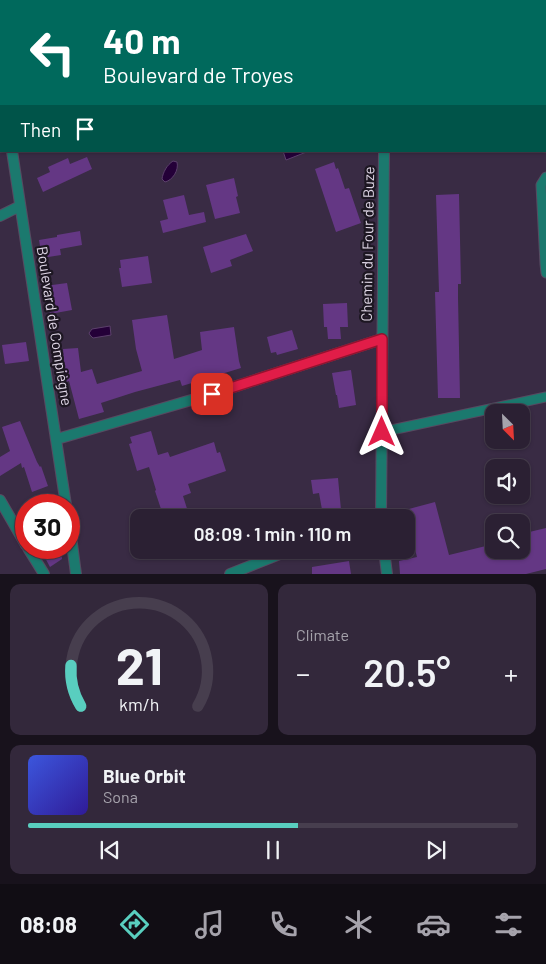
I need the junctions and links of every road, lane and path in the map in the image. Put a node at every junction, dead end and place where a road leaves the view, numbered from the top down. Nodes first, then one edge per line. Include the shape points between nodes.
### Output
1 (12, 152) edge
2 (384, 152) edge
3 (546, 177) edge
4 (20, 206) junction
5 (0, 216) edge
6 (546, 273) edge
7 (382, 339) junction
8 (546, 398) edge
9 (382, 432) junction
10 (57, 439) junction
11 (64, 494) edge
12 (0, 500) edge
13 (378, 509) edge
14 (15, 526) edge
15 (35, 559) edge
16 (74, 559) edge
17 (268, 559) edge
18 (385, 559) edge
19 (44, 574) edge
20 (76, 574) edge
21 (230, 574) edge
22 (387, 574) edge

1 - 4 street, Boulevard de Compiègne
2 - 7 street, Chemin du Four de Buze
3 - 6 lane via 541,185
4 - 5 street
4 - 10 street, Boulevard de Compiègne
7 - 9 street, Chemin du Four de Buze
7 - 10 street via 212,394
8 - 9 lane
9 - 13 street, Chemin du Four de Buze
10 - 11 street, Boulevard de Compiègne
12 - 14 street
15 - 19 street
16 - 20 street
17 - 21 street
18 - 22 street

